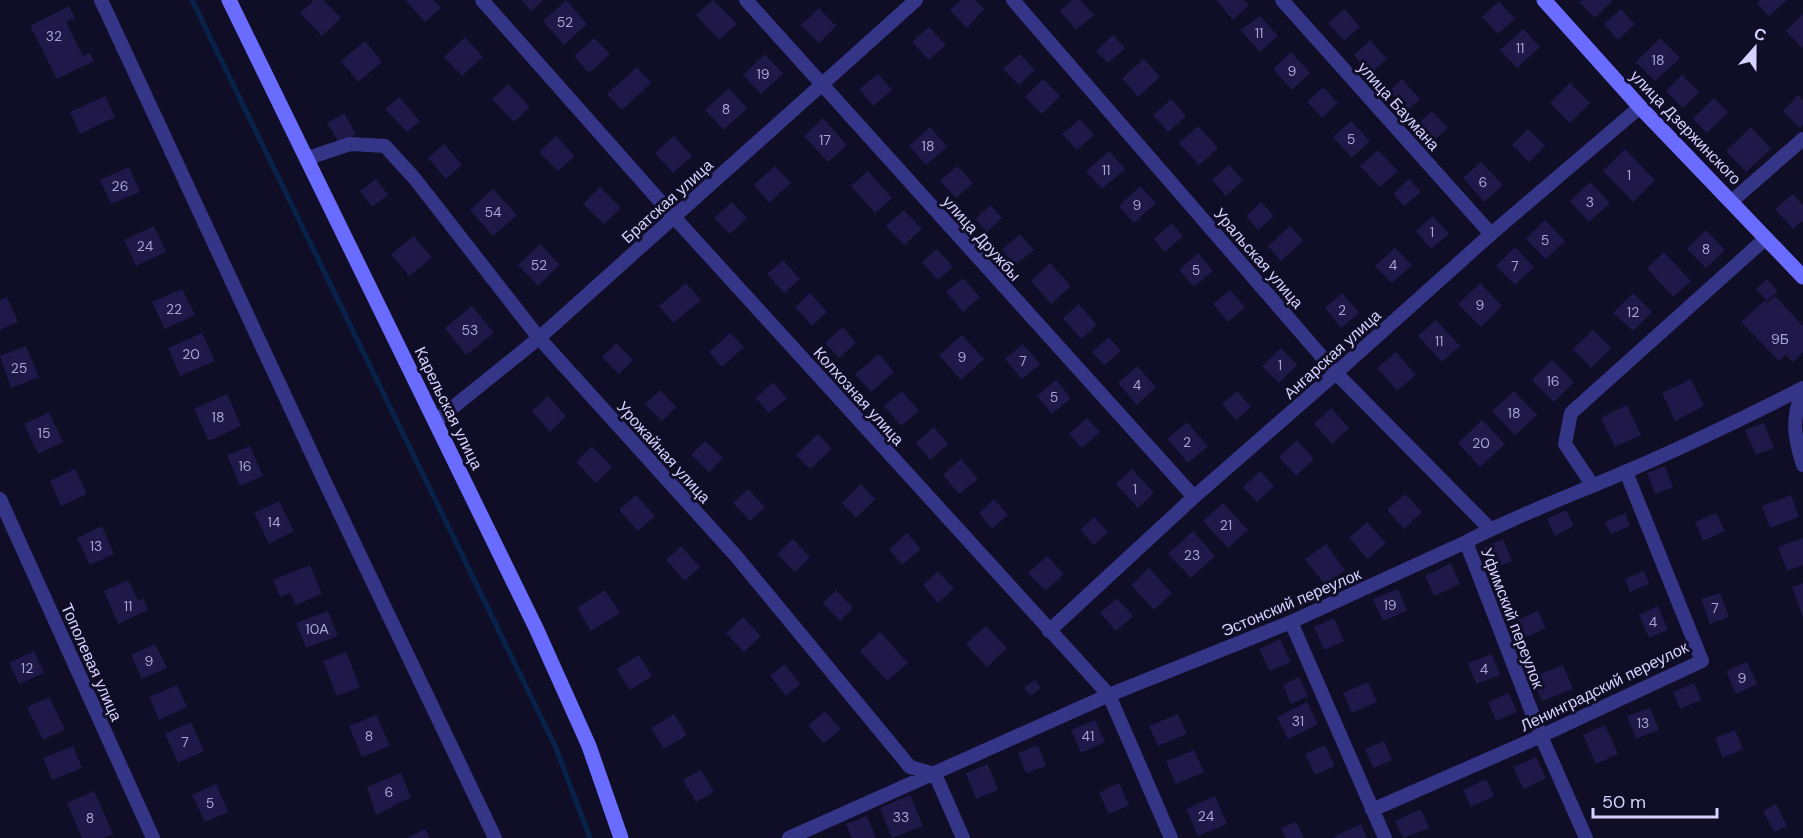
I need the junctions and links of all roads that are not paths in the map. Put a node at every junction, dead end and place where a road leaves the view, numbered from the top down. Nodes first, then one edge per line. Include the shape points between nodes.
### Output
1 (100, 0) edge
2 (229, 0) edge
3 (482, 0) edge
4 (746, 0) edge
5 (916, 0) edge
6 (1013, 0) edge
7 (1282, 0) edge
8 (1544, 0) edge
9 (822, 85) junction
10 (1640, 107) junction
11 (1803, 139) edge
12 (308, 158) junction
13 (1732, 201) junction
14 (674, 217) junction
15 (1491, 234) junction
16 (1766, 238) junction
17 (1803, 277) edge
18 (538, 338) junction
19 (1336, 373) junction
20 (1803, 388) edge
21 (436, 421) junction
22 (1803, 465) edge
23 (1626, 472) junction
24 (1593, 486) junction
25 (1194, 497) junction
26 (0, 499) edge
27 (4, 516) edge
28 (1490, 529) junction
29 (1466, 542) junction
30 (1291, 622) junction
31 (1049, 631) junction
32 (1109, 695) junction
33 (1541, 736) junction
34 (935, 774) junction
35 (1372, 810) junction
36 (153, 838) edge
37 (495, 838) edge
38 (621, 838) edge
39 (789, 838) edge
40 (963, 838) edge
41 (1171, 838) edge
42 (1385, 838) edge
43 (1586, 838) edge

1 - 37 street
2 - 12 main road, Карельская улица
3 - 14 street, Колхозная улица
4 - 9 street, улица Дружбы
5 - 9 street, Братская улица
6 - 19 street, Уральская улица
7 - 15 street, улица Баумана
8 - 10 main road, улица Дзержинского
9 - 14 street, Братская улица
9 - 25 street, улица Дружбы
10 - 13 main road, улица Дзержинского
10 - 15 street, Ангарская улица
11 - 13 street
12 - 18 street, Урожайная улица via 351,144 385,146
12 - 21 main road, Карельская улица
13 - 16 main road, улица Дзержинского
14 - 18 street, Братская улица
14 - 31 street, Колхозная улица
15 - 19 street, Ангарская улица
16 - 17 main road, улица Дзержинского
16 - 24 street via 1571,413 1565,444
18 - 21 street, Братская улица
18 - 34 street, Урожайная улица via 736,556 910,767
19 - 25 street, Ангарская улица
19 - 28 street, Уральская улица
20 - 22 street via 1795,410 1794,431
20 - 23 street, Эстонский переулок
21 - 38 main road, Карельская улица via 589,746
23 - 24 street, Эстонский переулок
23 - 33 street, Ленинградский переулок via 1702,661
24 - 28 street, Эстонский переулок
25 - 31 street, Ангарская улица
26 - 27 street, Тополевая улица
27 - 36 street, Тополевая улица
28 - 29 street, Эстонский переулок
29 - 30 street, Эстонский переулок
29 - 33 street, Уфимский переулок
30 - 32 street, Эстонский переулок
30 - 35 street
31 - 32 street, Колхозная улица
32 - 34 street, Эстонский переулок
32 - 41 street, Колхозная улица
33 - 35 street, Ленинградский переулок
33 - 43 street, Уфимский переулок
34 - 39 street, Эстонский переулок
34 - 40 street
35 - 42 street

